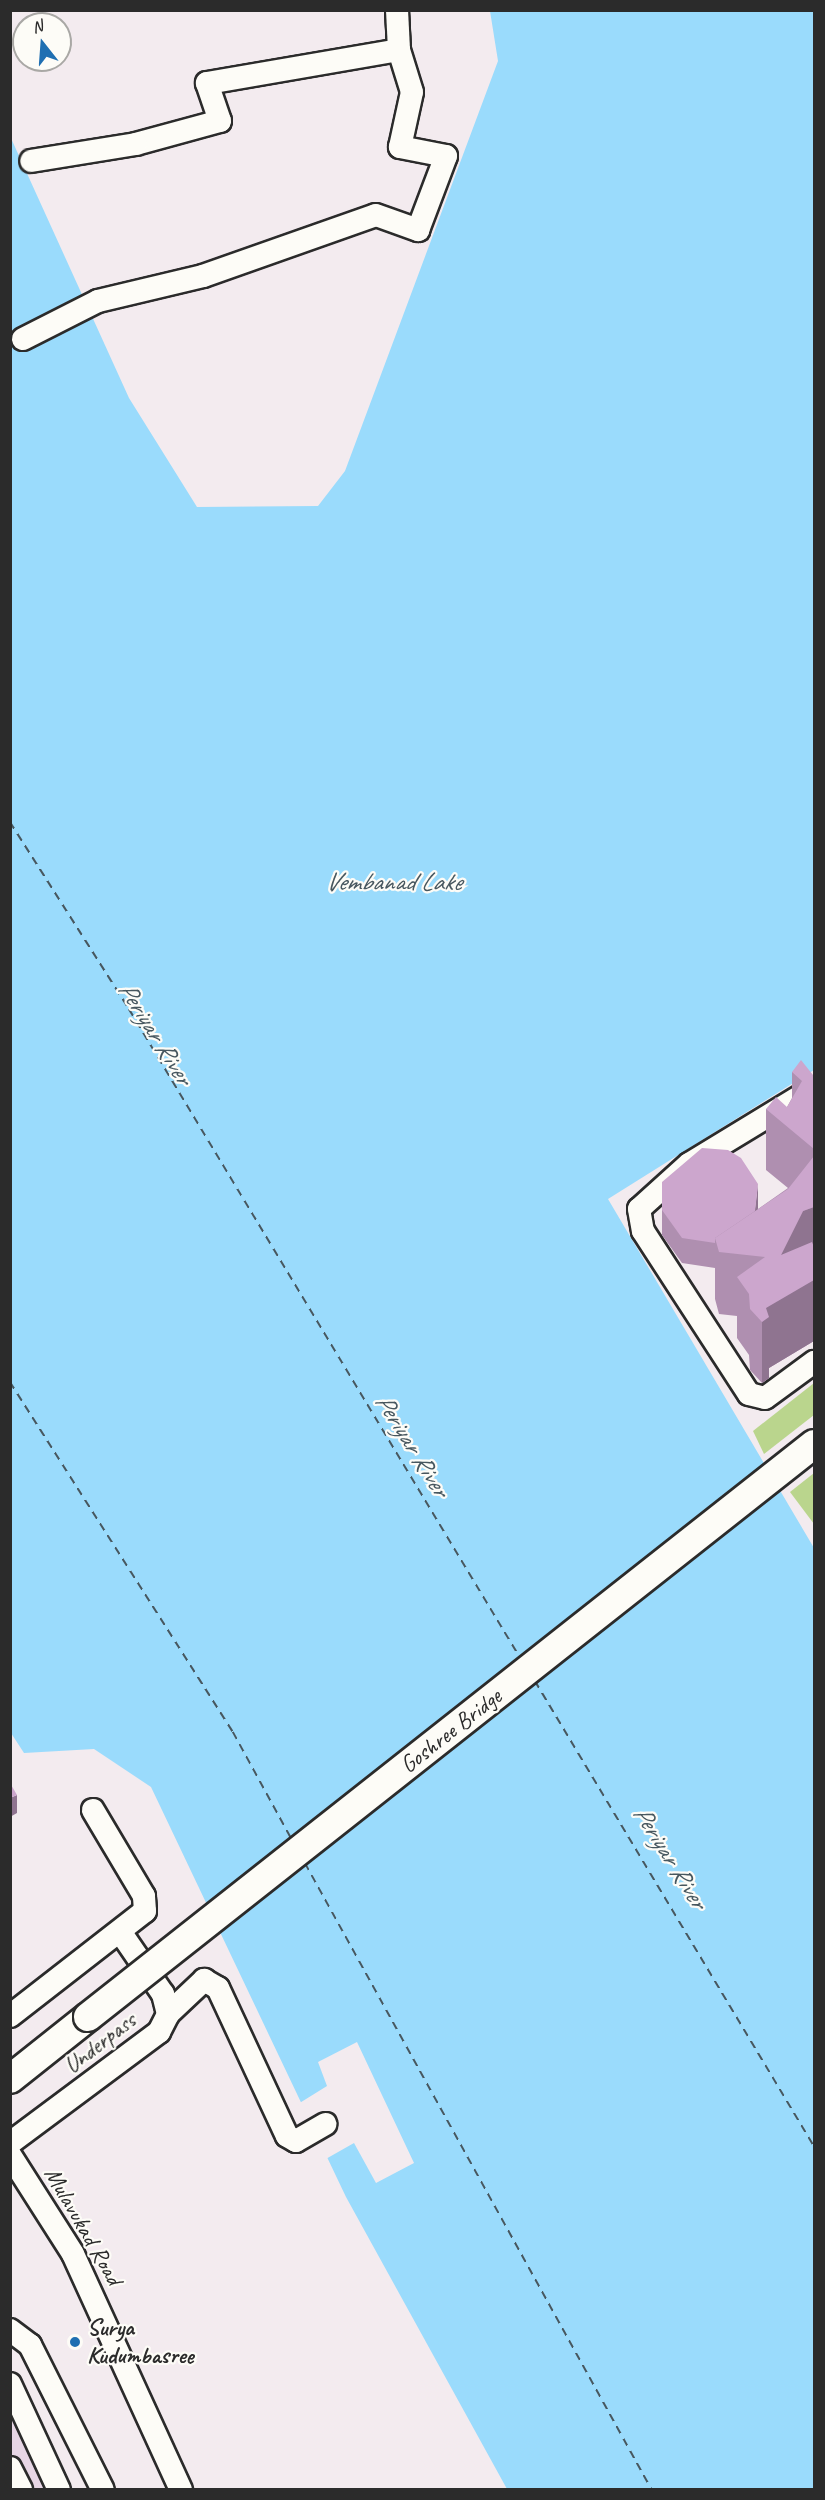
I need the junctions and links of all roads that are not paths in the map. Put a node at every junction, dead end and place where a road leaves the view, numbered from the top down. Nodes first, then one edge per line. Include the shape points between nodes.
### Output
1 (397, 10) edge
2 (399, 50) junction
3 (31, 161) dead end
4 (23, 339) dead end
5 (814, 1088) edge
6 (814, 1362) edge
7 (814, 1444) edge
8 (93, 1810) dead end
9 (121, 1933) junction
10 (168, 2014) junction
11 (10, 2016) edge
12 (10, 2079) edge
13 (326, 2124) dead end
14 (10, 2143) edge
15 (10, 2155) edge
16 (10, 2330) edge
17 (10, 2385) edge
18 (10, 2468) edge
19 (21, 2490) edge
20 (59, 2490) edge
21 (103, 2490) edge
22 (181, 2490) edge

1 - 2 street
2 - 3 street via 207,83 219,122 136,144
2 - 4 street via 412,92 400,147 446,156 418,230 376,215 203,276 98,301
5 - 6 street via 689,1164 639,1209 649,1241 749,1394 765,1398
7 - 12 main road, Goshree Bridge, bridge
8 - 9 street via 144,1896 145,1911
9 - 10 street, Underpass via 163,1994
9 - 11 street
10 - 13 street via 204,1980 212,1981 287,2136 296,2142
10 - 14 street, Underpass via 159,2032 119,2065
15 - 22 street, Mulavukad Road via 73,2254
16 - 21 street via 30,2345
17 - 20 street
18 - 19 street

